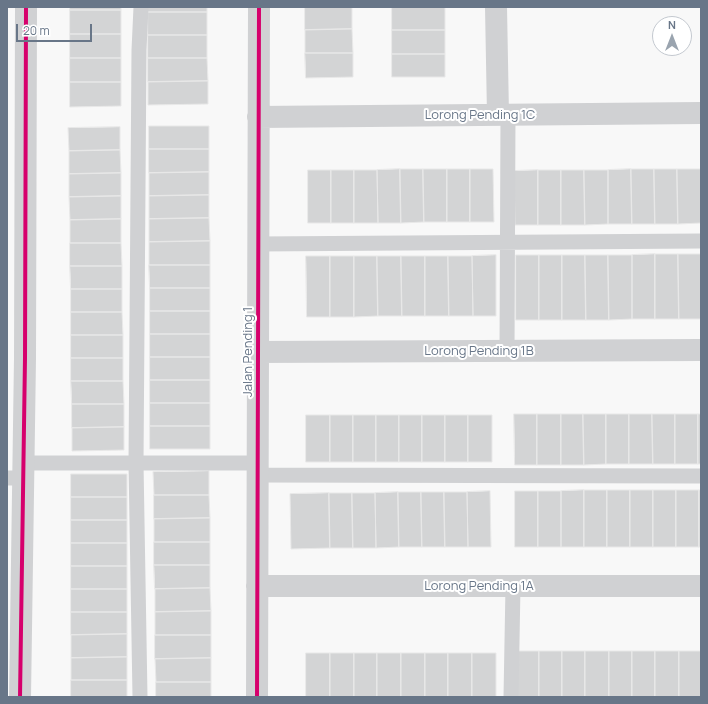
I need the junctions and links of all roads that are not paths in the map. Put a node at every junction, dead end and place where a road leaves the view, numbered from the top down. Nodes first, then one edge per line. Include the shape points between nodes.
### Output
1 (26, 7) edge
2 (141, 7) edge
3 (259, 7) edge
4 (496, 7) edge
5 (701, 113) edge
6 (503, 115) junction
7 (258, 117) junction
8 (701, 241) edge
9 (508, 243) junction
10 (258, 244) junction
11 (701, 350) edge
12 (507, 351) junction
13 (258, 352) junction
14 (16, 358) edge
15 (136, 463) junction
16 (257, 469) junction
17 (18, 473) edge
18 (701, 476) edge
19 (257, 586) junction
20 (513, 586) junction
21 (701, 586) edge
22 (14, 596) edge
23 (20, 697) edge
24 (140, 697) edge
25 (256, 697) edge
26 (511, 697) edge

1 - 14 street
2 - 15 lane
3 - 7 street, Jalan Pending 1
4 - 6 street
5 - 6 street, Lorong Pending 1C
6 - 7 street, Lorong Pending 1C
6 - 9 lane
7 - 10 street, Jalan Pending 1
8 - 9 lane
9 - 10 lane
9 - 12 lane
10 - 13 street, Jalan Pending 1
11 - 12 street, Lorong Pending 1B
12 - 13 street, Lorong Pending 1B
13 - 16 street, Jalan Pending 1
14 - 17 street
15 - 16 lane
15 - 17 lane
15 - 24 lane
16 - 18 lane
16 - 19 street, Jalan Pending 1
17 - 22 street
19 - 20 street, Lorong Pending 1A
19 - 25 street, Jalan Pending 1
20 - 21 street, Lorong Pending 1A
20 - 26 lane
22 - 23 street

